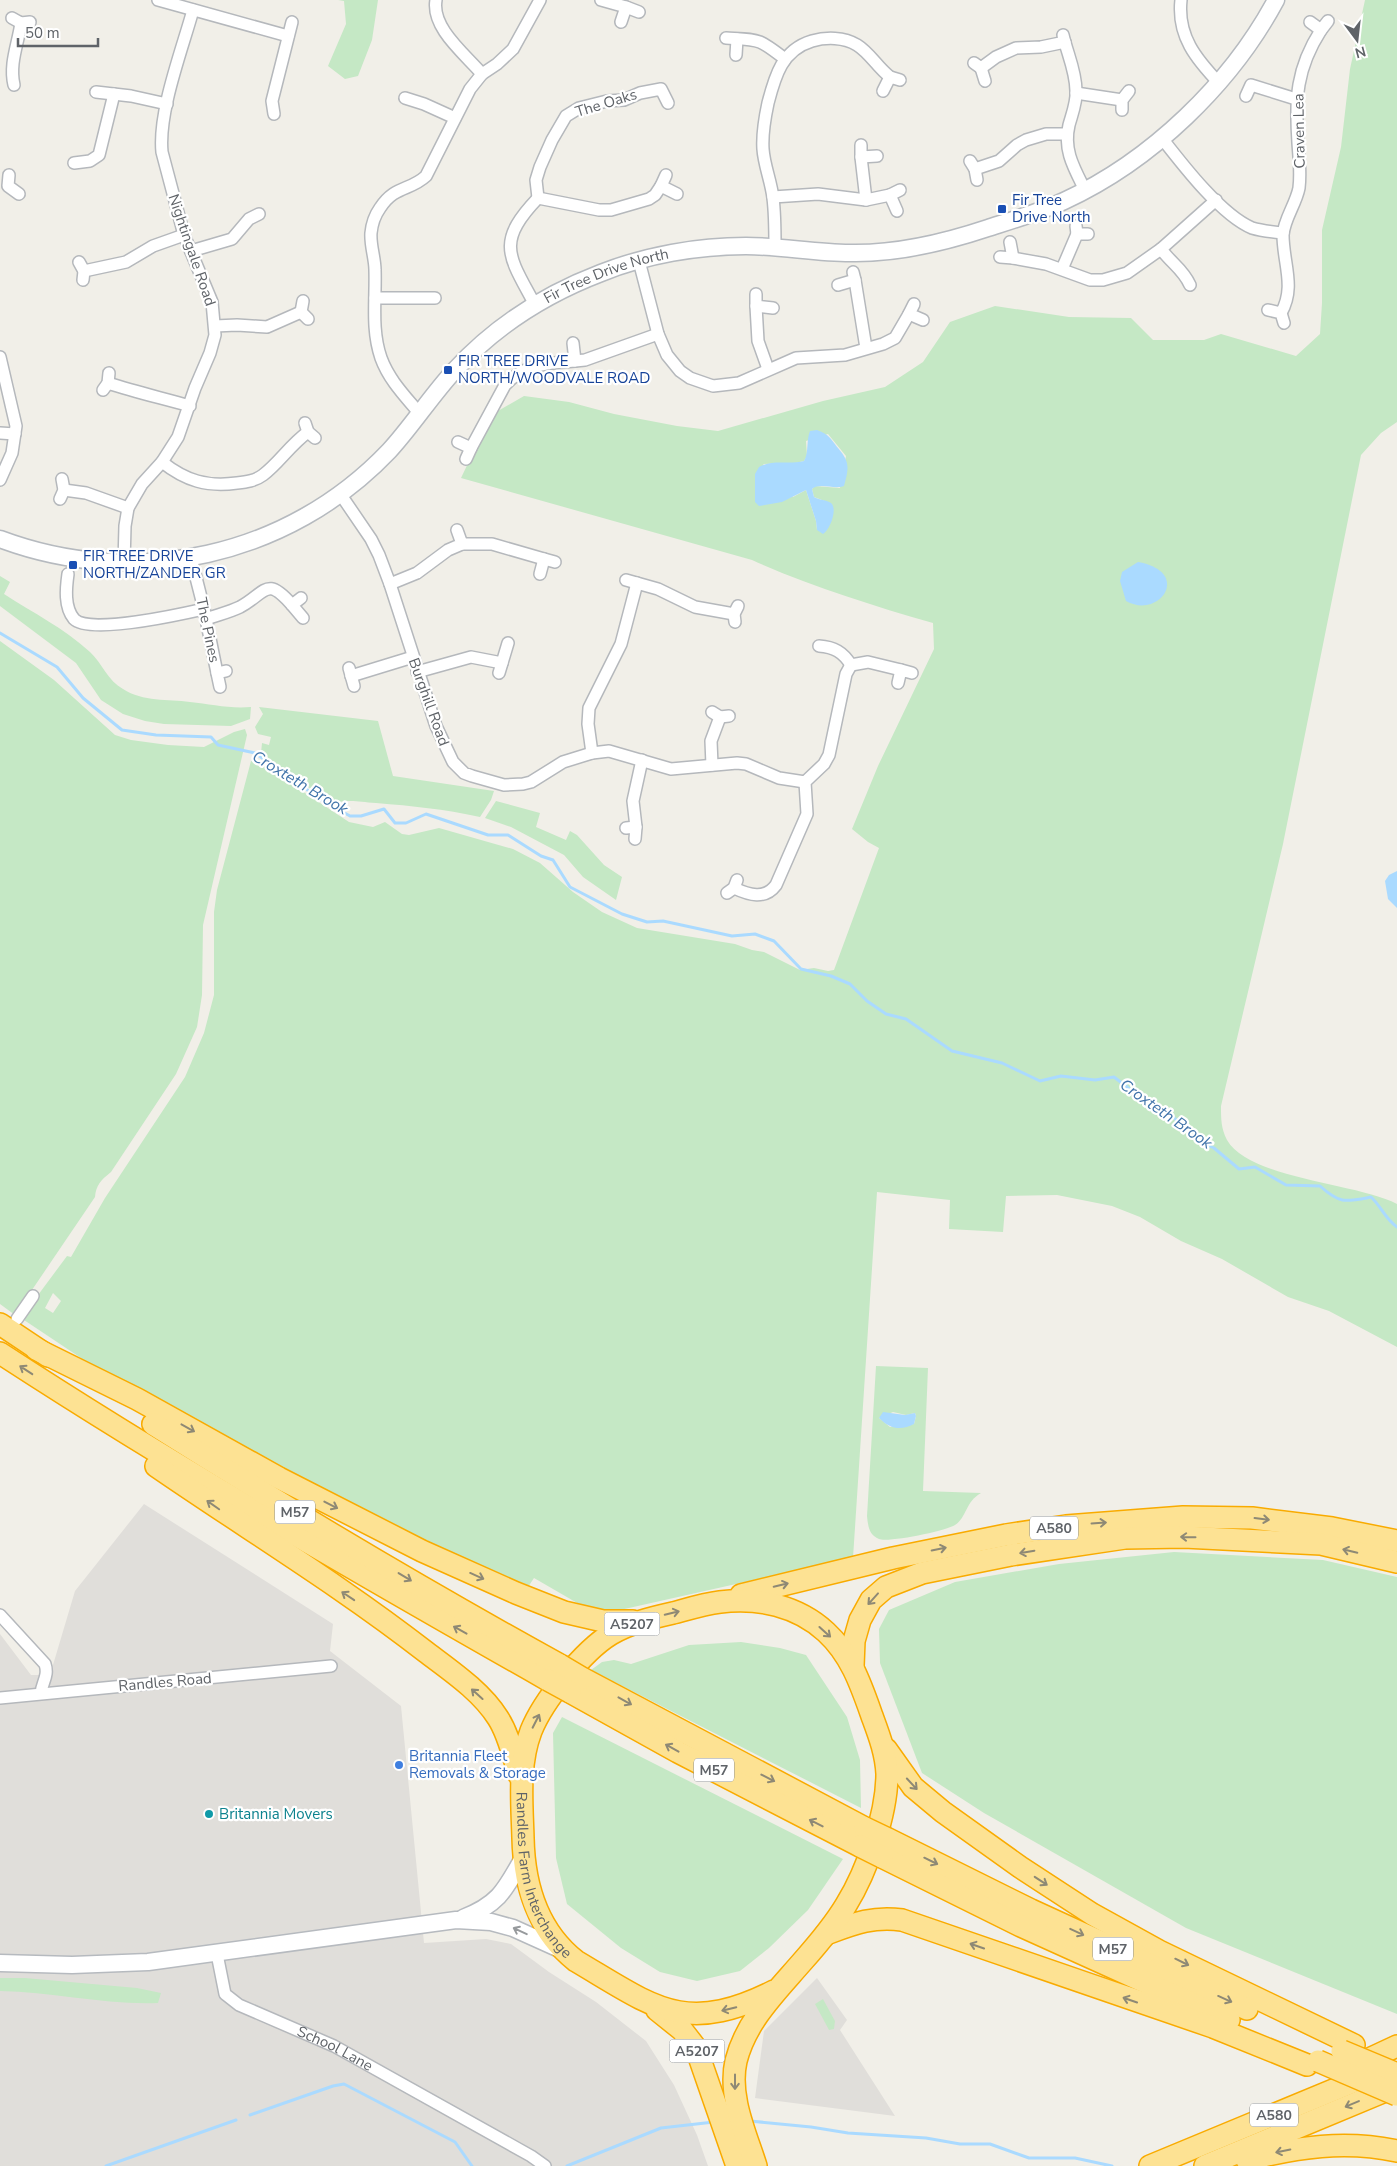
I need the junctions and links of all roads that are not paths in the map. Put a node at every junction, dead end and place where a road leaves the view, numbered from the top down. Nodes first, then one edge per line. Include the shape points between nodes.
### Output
1 (158, 0) edge
2 (436, 0) edge
3 (540, 0) edge
4 (601, 0) edge
5 (1181, 0) edge
6 (1276, 0) edge
7 (626, 7) junction
8 (193, 10) junction
9 (639, 12) dead end
10 (21, 21) dead end
11 (292, 22) dead end
12 (621, 22) dead end
13 (1310, 22) dead end
14 (288, 36) junction
15 (736, 56) dead end
16 (785, 58) junction
17 (482, 74) junction
18 (8, 78) edge
19 (985, 81) dead end
20 (1220, 84) junction
21 (883, 91) dead end
22 (96, 92) dead end
23 (1076, 93) junction
24 (114, 94) junction
25 (1246, 96) dead end
26 (405, 98) dead end
27 (1296, 99) junction
28 (1124, 101) dead end
29 (668, 103) dead end
30 (167, 104) junction
31 (274, 116) dead end
32 (455, 118) junction
33 (1067, 134) junction
34 (1161, 137) junction
35 (877, 156) dead end
36 (73, 163) dead end
37 (974, 170) dead end
38 (6, 184) edge
39 (1085, 190) junction
40 (20, 194) dead end
41 (676, 194) dead end
42 (538, 198) junction
43 (774, 198) junction
44 (866, 200) junction
45 (1216, 200) junction
46 (898, 211) dead end
47 (261, 213) dead end
48 (1081, 231) dead end
49 (1283, 233) junction
50 (184, 235) junction
51 (1010, 242) dead end
52 (775, 248) junction
53 (1161, 249) junction
54 (191, 251) junction
55 (1000, 257) dead end
56 (1013, 258) junction
57 (638, 261) junction
58 (1062, 269) junction
59 (82, 271) dead end
60 (838, 285) dead end
61 (1190, 288) dead end
62 (375, 298) junction
63 (437, 299) dead end
64 (535, 305) junction
65 (773, 308) dead end
66 (1268, 310) dead end
67 (304, 311) dead end
68 (923, 320) dead end
69 (215, 326) junction
70 (658, 334) junction
71 (573, 343) dead end
72 (866, 348) junction
73 (0, 357) edge
74 (575, 361) junction
75 (768, 369) junction
76 (106, 382) dead end
77 (190, 406) junction
78 (420, 414) junction
79 (309, 431) dead end
80 (0, 433) edge
81 (15, 434) junction
82 (458, 442) dead end
83 (162, 462) junction
84 (0, 480) edge
85 (62, 489) dead end
86 (341, 495) junction
87 (128, 508) junction
88 (458, 530) dead end
89 (0, 539) edge
90 (462, 544) junction
91 (192, 558) junction
92 (124, 563) junction
93 (68, 574) dead end
94 (540, 574) dead end
95 (626, 580) dead end
96 (638, 583) junction
97 (390, 584) junction
98 (205, 614) junction
99 (735, 614) dead end
100 (303, 618) dead end
101 (508, 643) dead end
102 (818, 647) dead end
103 (412, 656) junction
104 (851, 665) junction
105 (417, 672) junction
106 (352, 676) dead end
107 (898, 683) dead end
108 (220, 687) dead end
109 (720, 715) dead end
110 (592, 752) junction
111 (642, 760) junction
112 (712, 765) junction
113 (805, 782) junction
114 (635, 839) dead end
115 (733, 887) dead end
116 (33, 1296) dead end
117 (9, 1322) edge
118 (36, 1349) junction
119 (0, 1353) edge
120 (52, 1386) junction
121 (1397, 1541) edge
122 (1397, 1562) edge
123 (717, 1602) junction
124 (0, 1615) edge
125 (639, 1621) junction
126 (331, 1666) dead end
127 (853, 1666) junction
128 (554, 1673) junction
129 (41, 1694) junction
130 (0, 1698) edge
131 (883, 1745) junction
132 (521, 1782) junction
133 (885, 1848) junction
134 (524, 1858) junction
135 (456, 1920) junction
136 (826, 1934) junction
137 (564, 1951) junction
138 (217, 1954) junction
139 (0, 1963) edge
140 (774, 1991) junction
141 (648, 2004) junction
142 (1397, 2046) edge
143 (1348, 2048) junction
144 (1312, 2063) junction
145 (1397, 2063) edge
146 (1397, 2068) edge
147 (1397, 2074) edge
148 (1397, 2086) edge
149 (1397, 2095) edge
150 (732, 2122) junction
151 (1189, 2150) junction
152 (1397, 2151) edge
153 (545, 2166) edge
154 (737, 2166) edge
155 (756, 2166) edge
156 (1150, 2166) edge
157 (1205, 2166) edge
158 (1225, 2166) edge

1 - 8 street
2 - 17 street via 436,15 442,29
3 - 17 street via 513,49
4 - 7 street
5 - 20 street via 1180,17 1188,45
6 - 20 street, Fir Tree Drive North
7 - 9 street
7 - 12 street
8 - 14 street
8 - 30 street, Nightingale Road
10 - 18 street
11 - 14 street
13 - 27 street, Craven Lea via 1324,26 1301,69
14 - 31 street via 272,101
15 - 16 street via 732,39 755,39
16 - 21 street via 807,42 848,41 864,50 878,67 895,78
16 - 43 street via 775,76 765,117 763,148
17 - 32 street
19 - 23 street via 978,66 1016,48 1041,47 1064,38 1075,76
20 - 34 street, Fir Tree Drive North
22 - 24 street
23 - 28 street
23 - 33 street
24 - 30 street
24 - 36 street via 99,155 90,161
25 - 27 street via 1251,85
26 - 32 street
27 - 49 street, Craven Lea via 1300,178 1295,203
29 - 42 street, The Oaks via 662,89 579,108 566,116 540,167 536,180
30 - 50 street, Nightingale Road via 162,127 162,152
32 - 62 street via 426,176 392,194 378,209 371,235
33 - 37 street via 1046,134 1026,140 999,161
33 - 39 street via 1069,159
34 - 39 street, Fir Tree Drive North via 1136,158
34 - 45 street
35 - 44 street via 861,151
38 - 40 street
39 - 52 street, Fir Tree Drive North via 1013,220 908,249 849,254
41 - 42 street via 663,180 649,199 611,210
42 - 64 street via 523,214 511,236 511,261
43 - 44 street via 818,194
43 - 52 street
44 - 46 street via 895,193
45 - 49 street via 1252,228
45 - 53 street
47 - 54 street via 250,219 232,239
48 - 58 street
49 - 66 street, Craven Lea via 1289,290 1287,302 1282,318
50 - 54 street, Nightingale Road
50 - 59 street via 153,246 126,262
51 - 56 street
52 - 57 street, Fir Tree Drive North via 711,248
53 - 58 street via 1137,267 1116,277 1090,280
53 - 61 street via 1180,268
54 - 69 street, Nightingale Road via 210,296
55 - 56 street
56 - 58 street
57 - 64 street, Fir Tree Drive North via 604,272
57 - 70 street
60 - 72 street via 854,276
62 - 63 street
62 - 78 street via 374,327 381,358 395,385
64 - 78 street, Fir Tree Drive North via 501,329 455,370
65 - 75 street via 756,300 758,341
67 - 69 street via 267,327
68 - 72 street via 912,309 895,338
69 - 77 street, Nightingale Road via 213,344
70 - 74 street via 594,358
70 - 75 street via 673,364 701,383 713,386 739,383
71 - 74 street
72 - 75 street via 845,355 796,358
73 - 81 street via 15,416
74 - 82 street via 536,365 518,373 505,385 468,453
76 - 77 street
77 - 83 street, Nightingale Road via 178,437
78 - 86 street, Fir Tree Drive North via 388,452
79 - 83 street via 263,475 247,482 201,483 182,477
80 - 81 street
81 - 84 street via 12,453
83 - 87 street, Nightingale Road via 142,484
85 - 87 street via 86,493
86 - 91 street, Fir Tree Drive North via 286,526 240,545
86 - 97 street, Burghill Road via 371,539
87 - 92 street, Nightingale Road
88 - 90 street
89 - 92 street, Fir Tree Drive North via 60,556
90 - 94 street via 492,544 549,561
90 - 97 street via 448,550 417,573
91 - 92 street, Fir Tree Drive North
91 - 98 street, The Pines
93 - 98 street via 65,590 68,603 74,618 80,622 110,626
95 - 96 street
96 - 99 street via 695,607
96 - 110 street via 621,644 589,708
97 - 103 street, Burghill Road
98 - 100 street via 240,607 268,589 280,591 296,601
98 - 108 street, The Pines via 221,672
101 - 105 street via 501,668 472,657
102 - 104 street via 836,649
103 - 105 street, Burghill Road
103 - 106 street
104 - 107 street via 868,662 907,672
104 - 113 street via 846,674 829,755
105 - 110 street, Burghill Road via 447,752 458,768 472,776 504,785 523,784 563,762
109 - 112 street via 711,741
110 - 111 street, Burghill Road via 618,752
111 - 112 street, Burghill Road via 671,769
111 - 114 street via 633,801 631,827
112 - 113 street, Burghill Road via 746,764 779,778
113 - 115 street via 807,814 776,885 768,894 762,895
116 - 117 street
117 - 118 highway, M57
118 -> 125 highway via 422,1551 580,1617
118 -> 128 highway, M57
120 -> 119 highway, M57
128 -> 120 highway, M57 via 257,1512
132 -> 120 highway via 507,1734 498,1718 487,1703 456,1675 393,1626 109,1433
123 -> 121 highway, A580 via 893,1558 1066,1526 1183,1517 1252,1518 1332,1528
122 -> 127 highway, A580 via 1321,1544 1184,1537 1125,1538 1012,1555 922,1573 886,1587 871,1600 860,1620 854,1641
125 -> 123 highway, Randles Farm Interchange / A5207
123 -> 127 highway, Randles Farm Interchange / A5207 via 754,1601 795,1612 825,1632
124 - 129 street via 45,1664 46,1679
132 -> 125 highway, Randles Farm Interchange / A5207 via 528,1741 546,1704 590,1650 611,1634
126 - 129 street, Randles Road
127 - 131 highway, Randles Farm Interchange / A5207
128 - 133 highway, M57, bridge via 678,1752
129 - 130 street, Randles Road
131 - 136 highway, Randles Farm Interchange / A5207 via 887,1772 880,1822 859,1880
131 -> 143 highway via 913,1787 943,1812 1092,1914
132 - 134 highway, Randles Farm Interchange / A5207
133 -> 143 highway, M57
133 - 144 highway, M57 via 1021,1926
134 - 135 street via 495,1901
134 - 137 highway, Randles Farm Interchange / A5207 via 536,1909
137 -> 135 street via 514,1928 491,1922
135 - 138 street
136 - 140 highway, Randles Farm Interchange / A5207
144 -> 136 highway via 902,1920 860,1921
137 - 141 highway, Randles Farm Interchange / A5207
138 - 139 street via 115,1964
138 - 153 street, School Lane via 225,1994 239,2005 334,2046
140 -> 141 highway, Randles Farm Interchange / A5207 via 731,2010 701,2014
140 -> 150 highway, A5207 via 752,2024 735,2064
141 - 150 highway, A5207 via 682,2030 696,2048
142 - 151 highway via 1256,2112
143 - 146 highway
143 - 147 highway, M57, bridge
144 - 149 highway, M57, bridge
145 - 151 highway, A580
148 -> 157 highway, A580
150 - 154 highway, A5207
150 - 155 highway, A5207
151 - 156 highway, A580
152 -> 158 highway via 1332,2145 1299,2148

